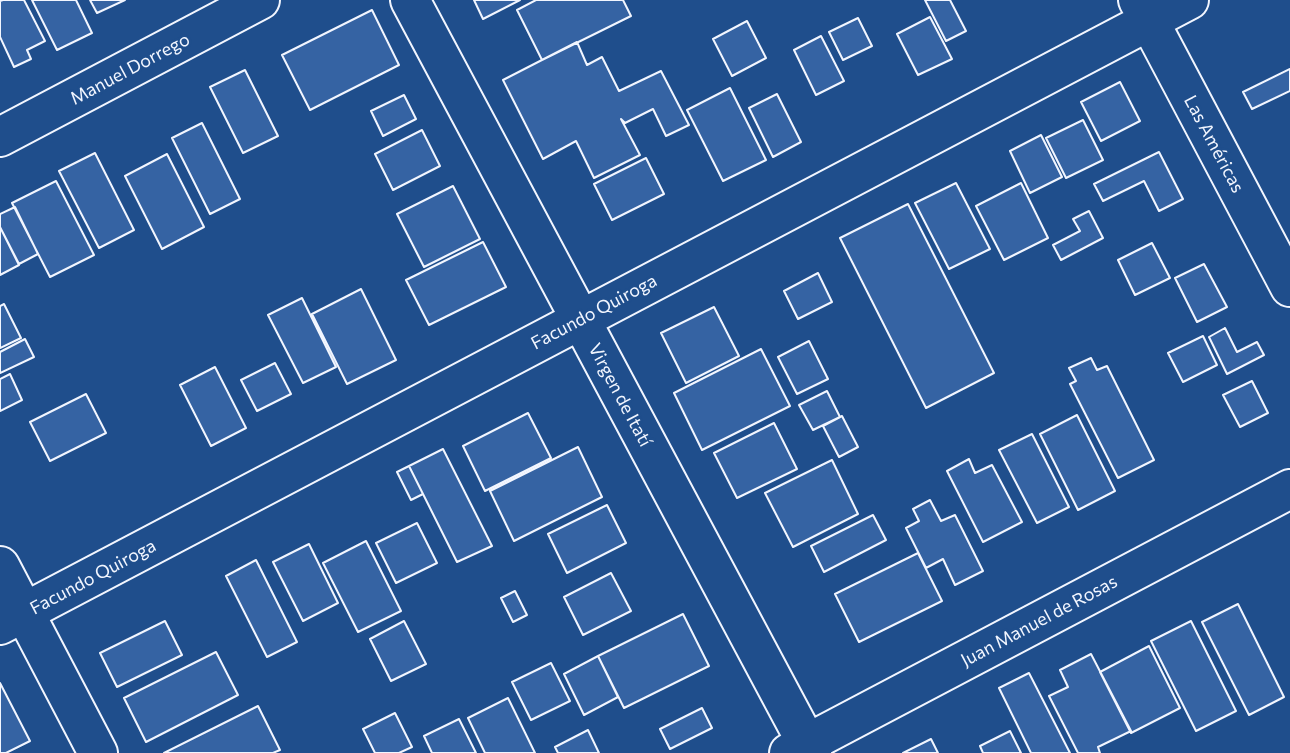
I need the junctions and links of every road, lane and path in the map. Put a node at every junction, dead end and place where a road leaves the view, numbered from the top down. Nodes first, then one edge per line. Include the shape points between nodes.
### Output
1 (260, 0) edge
2 (410, 0) edge
3 (1189, 0) edge
4 (1144, 10) edge
5 (0, 137) edge
6 (1290, 287) edge
7 (580, 320) junction
8 (1290, 489) edge
9 (0, 566) edge
10 (12, 619) edge
11 (802, 750) edge
12 (98, 753) edge

1 - 5 street, Manuel Dorrego
2 - 7 street, Virgen de Itatí
3 - 4 street, Facundo Quiroga
4 - 6 street, Las Américas
4 - 7 street, Facundo Quiroga
7 - 10 street, Facundo Quiroga
7 - 11 street, Virgen de Itatí
8 - 11 street, Juan Manuel de Rosas
9 - 10 street
10 - 12 street

